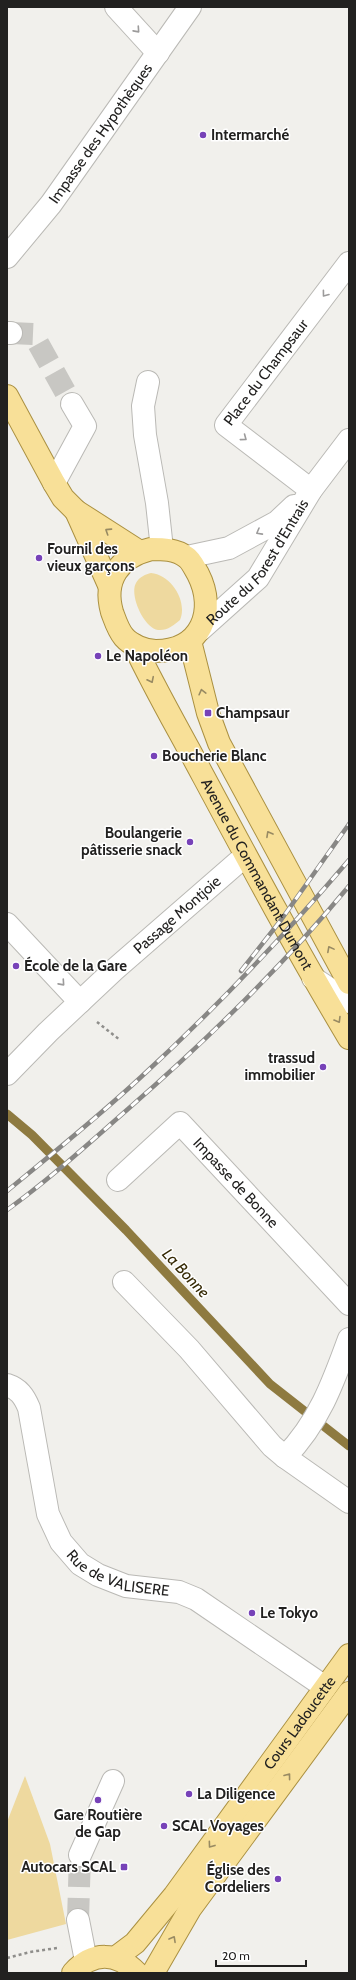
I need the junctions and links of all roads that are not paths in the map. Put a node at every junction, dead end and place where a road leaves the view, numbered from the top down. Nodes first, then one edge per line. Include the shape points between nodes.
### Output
1 (116, 7) edge
2 (190, 7) edge
3 (158, 53) junction
4 (7, 258) edge
5 (349, 263) edge
6 (148, 382) dead end
7 (7, 396) edge
8 (72, 404) tunnel mouth
9 (349, 440) edge
10 (54, 483) junction
11 (311, 490) junction
12 (76, 511) junction
13 (162, 549) junction
14 (140, 552) junction
15 (187, 557) junction
16 (109, 585) junction
17 (195, 636) junction
18 (134, 645) junction
19 (245, 856) junction
20 (7, 924) edge
21 (313, 978) junction
22 (349, 983) edge
23 (80, 1002) junction
24 (349, 1002) edge
25 (349, 1038) edge
26 (7, 1074) edge
27 (118, 1180) dead end
28 (124, 1282) dead end
29 (349, 1304) edge
30 (349, 1339) edge
31 (7, 1385) edge
32 (284, 1451) junction
33 (349, 1502) edge
34 (349, 1654) edge
35 (325, 1687) junction
36 (346, 1705) edge
37 (113, 1781) dead end
38 (80, 1855) tunnel mouth
39 (78, 1920) tunnel mouth
40 (116, 1958) junction
41 (80, 1967) edge
42 (137, 1973) edge
43 (153, 1973) edge

1 -> 3 street
2 - 3 street, Impasse des Hypothèques
3 - 4 street, Impasse des Hypothèques via 60,206
5 -> 11 street, Place du Champsaur via 226,425
6 - 13 street via 143,406 145,435
7 - 10 main road
8 - 10 street via 84,426
9 - 11 street, Route du Forest d'Entrais
10 - 12 main road via 63,498
11 -> 15 street, Route du Forest d'Entrais via 277,522 251,537 229,548
11 - 17 street, Route du Forest d'Entrais via 258,578
14 -> 12 main road
12 - 16 main road
13 - 14 main road
13 - 15 main road via 175,551
14 - 16 main road via 126,560 116,571
15 - 17 main road via 204,586 207,601 205,614
16 - 18 main road via 110,604 116,622 124,637
17 - 18 main road via 178,648 165,651 151,651
22 -> 17 main road, Avenue du Commandant Dumont via 219,743 208,713
18 -> 19 main road, Avenue du Commandant Dumont
19 - 21 main road, Avenue du Commandant Dumont
19 - 23 street, Passage Montjoie
20 -> 23 street
21 - 24 street
21 -> 25 main road, Avenue du Commandant Dumont
23 - 26 street, Passage Montjoie
27 - 29 street, Impasse de Bonne via 180,1123
28 - 32 street
30 - 32 street via 332,1387 309,1429
31 - 35 street, Rue de VALISERE via 14,1387 24,1396 29,1408 41,1515 80,1564 98,1575 126,1586 178,1592 196,1599
32 - 33 street
34 - 35 main road, Cours Ladoucette
35 -> 40 main road, Cours Ladoucette via 174,1896 135,1943
43 -> 36 main road, Cours Ladoucette via 190,1908
37 - 38 street
39 - 41 street
40 - 41 main road via 100,1957
40 - 42 main road via 128,1964

